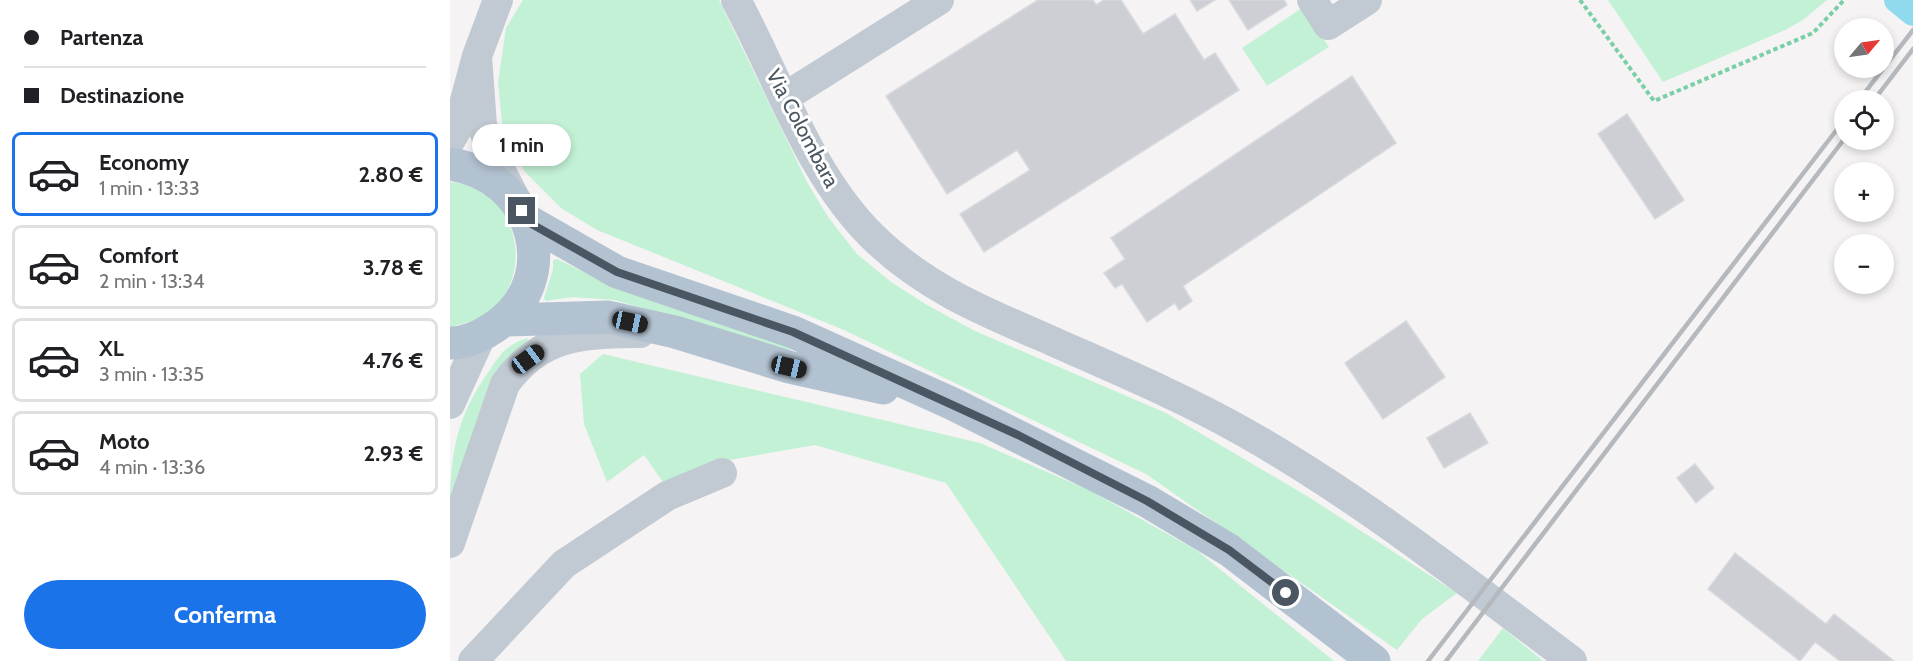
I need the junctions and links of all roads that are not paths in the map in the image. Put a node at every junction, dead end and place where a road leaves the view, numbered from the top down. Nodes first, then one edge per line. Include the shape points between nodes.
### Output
1 (498, 0) edge
2 (736, 0) edge
3 (939, 0) edge
4 (1312, 0) edge
5 (1367, 0) edge
6 (477, 57) junction
7 (785, 97) junction
8 (450, 141) edge
9 (450, 165) edge
10 (522, 211) junction
11 (494, 328) junction
12 (675, 332) junction
13 (450, 343) edge
14 (450, 404) edge
15 (952, 404) junction
16 (722, 473) dead end
17 (450, 543) edge
18 (473, 661) edge
19 (1374, 661) edge
20 (1572, 661) edge

1 - 6 street
2 - 7 street, Via Colombara
3 - 7 street
4 - 5 street via 1328,25
6 - 8 street via 458,127
6 - 10 street via 483,125 493,156
7 - 20 street, Via Colombara via 816,160 845,204 872,236 934,286 1164,391 1241,431 1383,519
9 - 10 main road via 498,182
10 - 11 main road via 534,247 532,274 522,299
10 - 15 main road via 617,272 793,332
11 - 12 main road via 608,317
11 - 13 main road
11 - 14 street
12 - 15 main road via 789,367
12 - 17 street via 581,334 556,341 518,367 506,384
15 - 19 main road via 1147,501 1229,550
16 - 18 street via 667,496 564,564

